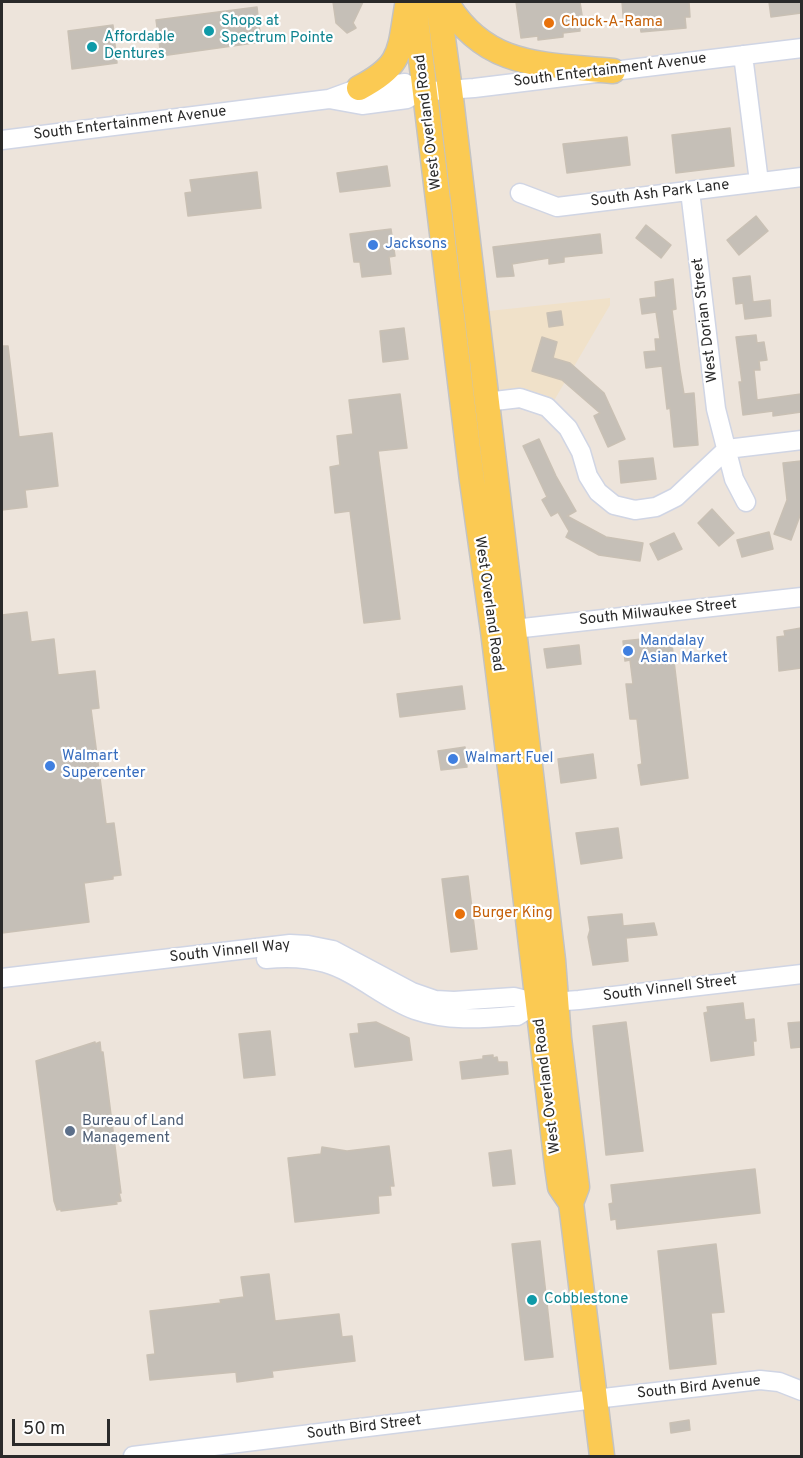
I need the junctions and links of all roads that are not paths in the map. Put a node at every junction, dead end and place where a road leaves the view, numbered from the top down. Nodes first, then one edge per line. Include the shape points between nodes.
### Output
1 (408, 2) edge
2 (414, 2) edge
3 (427, 2) edge
4 (438, 2) edge
5 (446, 2) edge
6 (801, 48) edge
7 (743, 55) junction
8 (613, 71) junction
9 (359, 88) junction
10 (433, 91) junction
11 (329, 99) junction
12 (2, 140) edge
13 (801, 177) edge
14 (759, 182) junction
15 (690, 191) junction
16 (520, 193) dead end
17 (450, 301) junction
18 (486, 402) junction
19 (801, 440) edge
20 (467, 443) junction
21 (727, 448) junction
22 (746, 502) dead end
23 (504, 540) junction
24 (801, 597) edge
25 (503, 630) junction
26 (801, 974) edge
27 (2, 978) edge
28 (2, 989) edge
29 (547, 1002) junction
30 (801, 1391) edge
31 (595, 1399) junction
32 (133, 1456) edge
33 (602, 1456) edge

1 - 9 main road via 400,51 390,68
2 - 10 main road, West Overland Road
3 - 10 main road
4 - 10 main road, West Overland Road
5 - 8 main road via 481,42 511,57 530,63
6 - 7 street, South Entertainment Avenue
7 - 8 street, South Entertainment Avenue
7 - 14 street
8 - 10 street, South Entertainment Avenue
9 - 10 street, South Entertainment Avenue via 405,83
9 - 11 street, South Entertainment Avenue
10 - 11 street, South Entertainment Avenue via 362,105
10 - 17 main road, West Overland Road
10 - 18 main road, West Overland Road
11 - 12 street, South Entertainment Avenue
13 - 14 street, South Ash Park Lane
14 - 15 street, South Ash Park Lane
15 - 16 street, South Ash Park Lane via 557,207
15 - 21 street, West Dorian Street via 716,410
17 - 18 main road via 465,315 474,387
17 - 20 main road, West Overland Road
18 - 21 street via 519,398 547,407 568,428 598,492 614,505 635,510 656,507 676,497
18 - 23 main road, West Overland Road
19 - 21 street
20 - 23 main road via 481,446 489,496
20 - 25 main road, West Overland Road
21 - 22 street, West Dorian Street via 734,479
23 - 25 main road, West Overland Road
24 - 25 street, South Milwaukee Street
25 - 29 main road, West Overland Road
25 - 29 main road, West Overland Road via 514,715 527,742 553,960
26 - 29 street, South Vinnell Street
27 - 29 street, South Vinnell Way via 269,946 308,945 333,950 398,986 435,1000 514,997
28 - 29 street, South Vinnell Way via 302,957 327,963 399,1004 427,1014 456,1018 517,1016
29 - 31 main road, West Overland Road via 560,1187 571,1203
30 - 31 street, South Bird Avenue via 760,1380
31 - 32 street, South Bird Street
31 - 33 main road, West Overland Road

